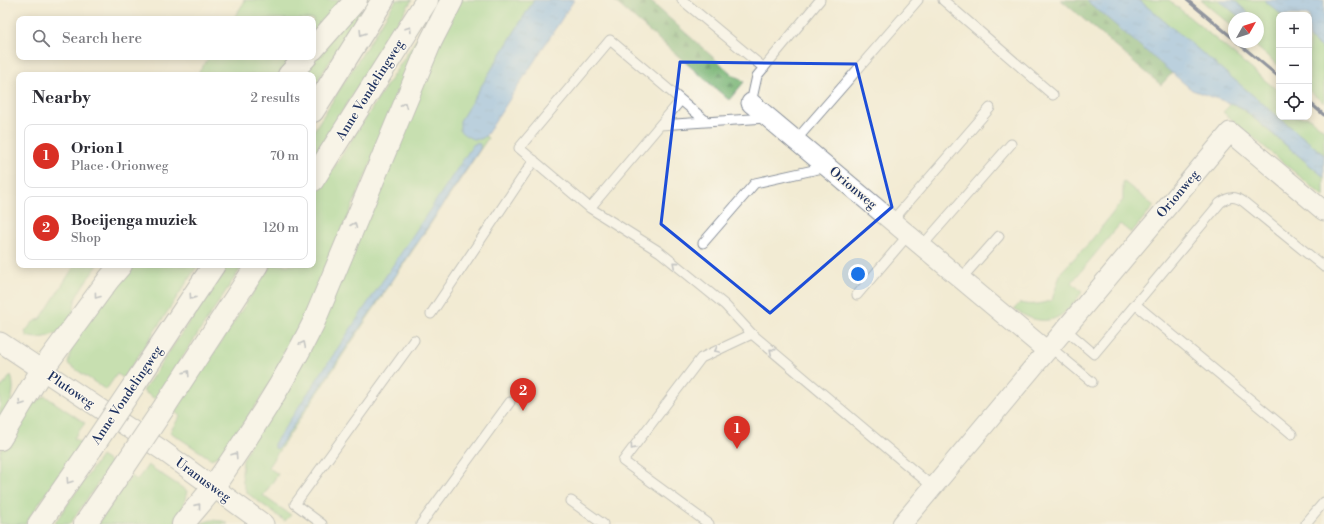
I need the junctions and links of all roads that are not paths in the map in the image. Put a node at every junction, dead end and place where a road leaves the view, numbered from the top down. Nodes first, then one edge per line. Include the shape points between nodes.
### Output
1 (356, 0) edge
2 (383, 0) edge
3 (427, 0) edge
4 (452, 0) edge
5 (682, 0) edge
6 (820, 0) edge
7 (918, 0) edge
8 (943, 0) edge
9 (316, 46) edge
10 (303, 60) edge
11 (764, 68) junction
12 (293, 72) edge
13 (1053, 96) dead end
14 (681, 100) junction
15 (751, 103) joint
16 (316, 106) edge
17 (990, 108) dead end
18 (769, 118) junction
19 (707, 122) junction
20 (660, 125) junction
21 (796, 140) junction
22 (1011, 144) dead end
23 (534, 160) junction
24 (828, 167) junction
25 (316, 175) edge
26 (590, 208) junction
27 (1324, 211) edge
28 (892, 221) junction
29 (999, 236) dead end
30 (915, 240) junction
31 (703, 243) dead end
32 (1324, 267) edge
33 (118, 268) edge
34 (212, 268) edge
35 (256, 268) edge
36 (961, 279) junction
37 (857, 295) dead end
38 (1135, 304) junction
39 (431, 314) dead end
40 (1065, 329) junction
41 (752, 334) junction
42 (414, 340) dead end
43 (0, 342) edge
44 (1048, 349) junction
45 (42, 370) junction
46 (1092, 382) dead end
47 (510, 402) dead end
48 (1292, 434) dead end
49 (0, 439) edge
50 (162, 450) joint
51 (213, 487) junction
52 (933, 487) junction
53 (571, 501) dead end
54 (1324, 502) edge
55 (908, 520) edge
56 (706, 522) edge
57 (39, 524) edge
58 (85, 524) edge
59 (183, 524) edge
60 (264, 524) edge
61 (322, 524) edge
62 (421, 524) edge
63 (603, 524) edge
64 (1308, 524) edge

1 - 9 main road
2 -> 16 main road
25 -> 3 main road, Anne Vondelingweg
51 -> 4 main road via 281,383 313,324 431,40
5 - 11 lane
6 - 11 lane
7 - 21 lane
8 - 13 lane
10 - 12 main road
11 - 15 lane via 758,76
14 - 19 lane
14 - 20 lane
14 - 23 lane via 610,40 519,148
15 - 18 street, Orionweg
17 - 28 lane
18 - 19 lane
18 - 21 street, Orionweg
19 - 20 lane
20 - 26 lane
21 - 24 street, Orionweg
22 - 30 lane
23 - 26 lane
23 - 39 lane
24 - 28 street, Orionweg
24 - 31 lane via 755,183
41 -> 26 lane via 725,305 660,252
27 - 40 street, Orionweg via 1230,132
28 - 30 street, Orionweg
29 - 36 lane
30 - 36 street, Orionweg
30 - 37 lane
32 - 38 lane via 1239,198 1231,197 1220,202
33 -> 45 main road
34 -> 57 main road, Anne Vondelingweg, bridge
58 -> 35 main road, bridge
36 - 44 street, Orionweg
38 - 40 lane via 1094,354
38 - 48 lane
40 - 44 street, Orionweg
52 -> 41 lane
41 -> 56 lane via 701,358 623,461
42 - 61 lane via 294,504
43 - 45 street, Plutoweg
44 - 46 lane
44 - 52 street, Orionweg
45 -> 49 main road
45 - 50 street, Plutoweg
47 - 62 lane
50 - 51 street, Uranusweg
59 -> 51 main road
51 - 60 street, Uranusweg
52 - 55 street, Orionweg
53 - 63 lane
54 - 64 lane via 1306,523

